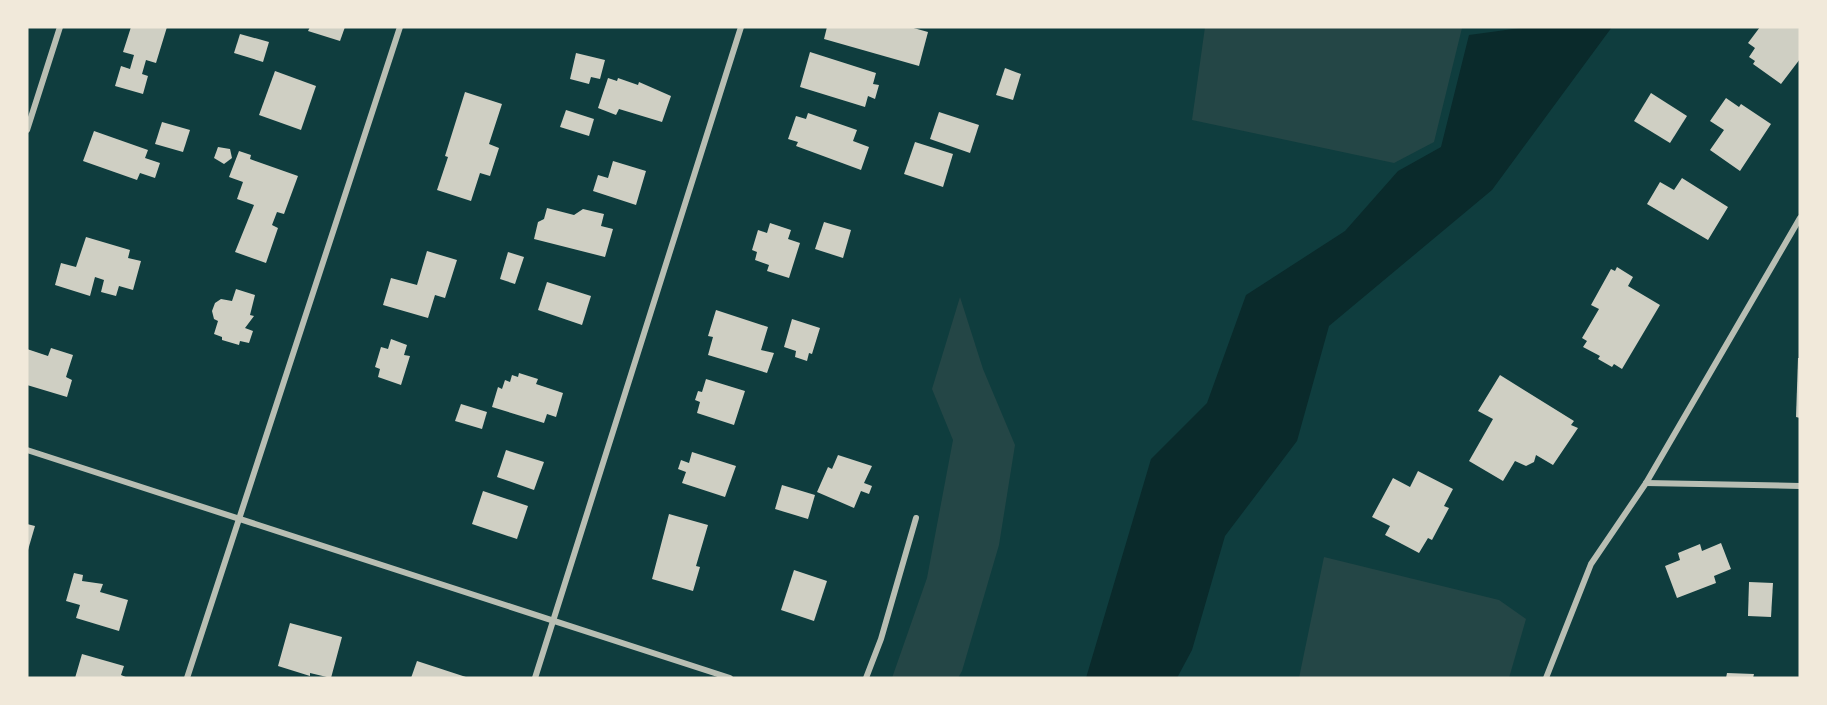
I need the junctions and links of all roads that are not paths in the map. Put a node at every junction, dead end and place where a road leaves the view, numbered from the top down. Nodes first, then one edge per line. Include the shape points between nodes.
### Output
1 (60, 27) edge
2 (400, 27) edge
3 (741, 27) edge
4 (27, 130) edge
5 (1800, 219) edge
6 (27, 450) edge
7 (1646, 483) junction
8 (1800, 486) edge
9 (239, 518) junction
10 (916, 518) dead end
11 (554, 620) junction
12 (187, 678) edge
13 (535, 678) edge
14 (730, 678) edge
15 (866, 678) edge
16 (1546, 678) edge

1 - 4 street
2 - 9 street
3 - 11 street
5 - 7 street
6 - 9 street
7 - 8 street
7 - 16 street via 1592,564
9 - 11 street
9 - 12 street
10 - 15 street
11 - 13 street
11 - 14 street

